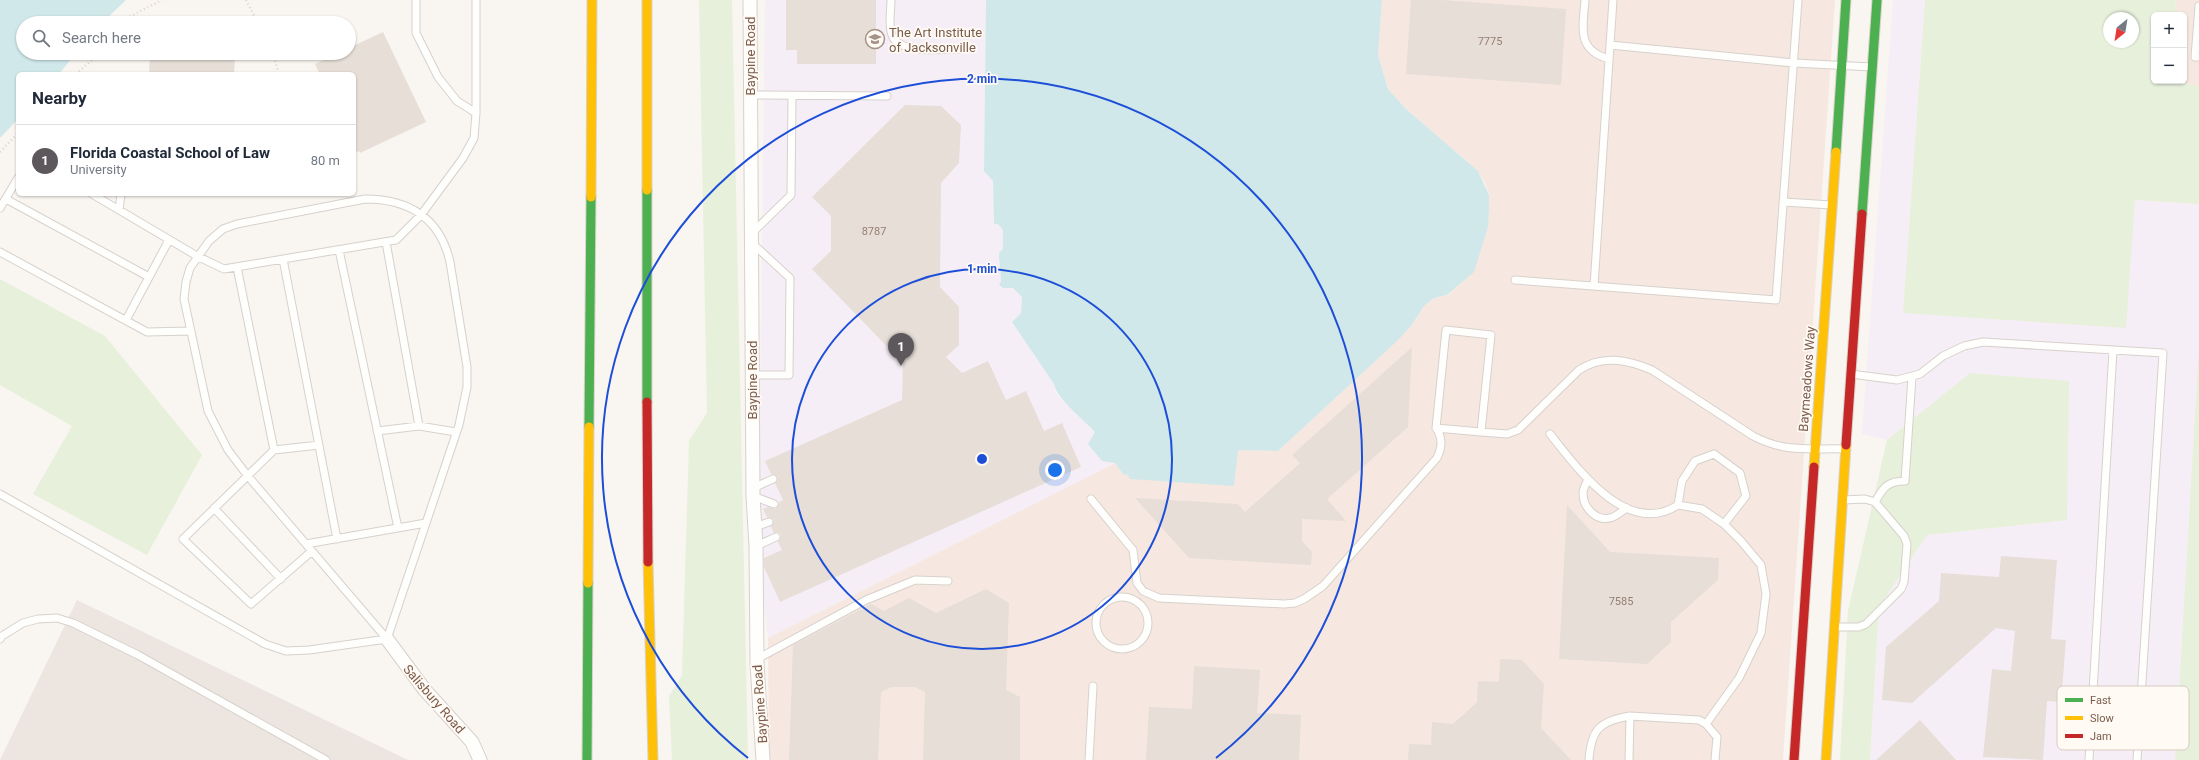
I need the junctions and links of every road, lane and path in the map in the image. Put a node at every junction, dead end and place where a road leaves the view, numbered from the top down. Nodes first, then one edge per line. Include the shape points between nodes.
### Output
1 (162, 0) edge
2 (246, 0) edge
3 (416, 0) edge
4 (476, 0) edge
5 (592, 0) edge
6 (647, 0) edge
7 (750, 0) edge
8 (891, 0) edge
9 (1585, 0) edge
10 (1613, 0) edge
11 (1798, 0) edge
12 (1846, 0) edge
13 (1877, 0) edge
14 (2199, 6) edge
15 (131, 16) edge
16 (254, 16) edge
17 (1610, 45) junction
18 (962, 49) dead end
19 (2199, 57) edge
20 (1609, 59) junction
21 (92, 60) edge
22 (275, 60) edge
23 (1794, 63) junction
24 (1842, 65) junction
25 (1872, 67) junction
26 (278, 71) dead end
27 (78, 72) edge
28 (750, 95) junction
29 (792, 96) junction
30 (887, 96) dead end
31 (476, 113) junction
32 (16, 135) edge
33 (0, 152) edge
34 (16, 182) edge
35 (95, 196) edge
36 (121, 196) edge
37 (6, 199) junction
38 (1784, 202) junction
39 (1831, 205) junction
40 (0, 208) edge
41 (119, 210) junction
42 (421, 215) junction
43 (751, 238) junction
44 (169, 240) junction
45 (386, 242) junction
46 (339, 250) junction
47 (0, 252) edge
48 (197, 256) junction
49 (283, 259) junction
50 (237, 267) junction
51 (149, 277) junction
52 (1515, 280) dead end
53 (1594, 286) junction
54 (126, 320) junction
55 (191, 331) junction
56 (2113, 350) junction
57 (1850, 374) junction
58 (752, 375) junction
59 (1912, 377) junction
60 (419, 426) junction
61 (1436, 428) junction
62 (377, 432) junction
63 (456, 432) junction
64 (1481, 432) junction
65 (1550, 434) dead end
66 (318, 445) junction
67 (1815, 448) junction
68 (1845, 449) junction
69 (274, 450) junction
70 (247, 475) junction
71 (774, 479) dead end
72 (1587, 481) junction
73 (753, 492) junction
74 (0, 494) edge
75 (1091, 499) dead end
76 (1842, 500) junction
77 (1875, 502) junction
78 (774, 504) dead end
79 (1678, 505) junction
80 (214, 508) junction
81 (1627, 508) junction
82 (769, 522) dead end
83 (426, 524) junction
84 (1724, 524) junction
85 (754, 527) junction
86 (398, 528) junction
87 (776, 537) dead end
88 (337, 539) junction
89 (306, 544) junction
90 (756, 546) junction
91 (312, 552) junction
92 (280, 579) junction
93 (948, 581) dead end
94 (1143, 591) junction
95 (1136, 600) junction
96 (1834, 627) junction
97 (0, 639) edge
98 (387, 639) junction
99 (757, 659) junction
100 (1093, 686) dead end
101 (2093, 686) edge
102 (2142, 686) edge
103 (1630, 716) junction
104 (1706, 724) junction
105 (2090, 750) edge
106 (2138, 750) edge
107 (326, 760) edge
108 (480, 760) edge
109 (587, 760) edge
110 (653, 760) edge
111 (763, 760) edge
112 (1089, 760) edge
113 (1589, 760) edge
114 (1629, 760) edge
115 (1715, 760) edge
116 (1794, 760) edge
117 (1826, 760) edge
118 (2089, 760) edge
119 (2137, 760) edge

1 - 15 path
2 - 16 path
3 - 31 lane via 416,33 438,77 457,101
4 - 31 lane
5 - 109 main road
6 - 110 main road via 647,522
7 - 28 street, Baypine Road
8 - 18 lane via 892,36 900,44 912,48
9 - 20 lane via 1584,41 1590,49
10 - 17 lane
11 - 23 lane
12 - 24 main road, Baymeadows Way
13 - 25 main road
14 - 19 lane via 2195,57
17 - 20 lane
17 - 23 lane
20 - 53 lane
21 - 27 path
22 - 26 path
23 - 24 lane
23 - 38 lane
24 - 25 lane
24 - 39 main road, Baymeadows Way
25 - 57 main road
28 - 29 lane
28 - 43 street, Baypine Road
29 - 30 lane
29 - 43 lane via 791,195
31 - 42 lane via 474,138 463,158
32 - 33 path
34 - 37 lane
35 - 41 lane
36 - 41 lane
37 - 40 lane
37 - 51 lane
38 - 39 lane
38 - 53 lane via 1776,300
39 - 67 main road, Baymeadows Way
41 - 44 lane
42 - 45 lane via 396,240
42 - 48 lane via 403,204 385,199 365,199 237,224 223,229
42 - 63 lane via 437,229 446,246 465,352 467,386
43 - 58 street, Baypine Road
43 - 58 lane via 790,278 789,375
44 - 48 lane
44 - 51 lane
45 - 46 lane
45 - 60 lane
46 - 49 lane
46 - 62 lane
47 - 54 lane
48 - 50 lane via 224,269
48 - 55 lane via 190,268 184,299
49 - 50 lane
49 - 66 lane
50 - 69 lane
51 - 54 lane
52 - 53 lane
54 - 55 lane via 147,332
55 - 70 lane via 208,411 228,450
56 - 59 lane via 1983,342 1964,346 1943,356 1920,374
56 - 101 lane
56 - 102 lane via 2163,354
57 - 59 lane via 1898,380
57 - 68 main road
58 - 73 street, Baypine Road
59 - 77 lane via 1905,481 1894,481 1884,486
60 - 62 lane
60 - 63 lane
61 - 64 lane
61 - 64 lane via 1446,330 1491,335
61 - 94 lane via 1441,435 1437,458 1322,586 1304,599 1284,604 1159,598
62 - 86 lane
63 - 83 lane
64 - 67 lane via 1507,434 1518,430 1579,370 1590,363 1611,360 1637,364 1652,370 1759,440 1797,450
65 - 72 lane
66 - 69 lane
66 - 88 lane
67 - 68 lane
67 - 116 main road, Baymeadows Way
68 - 76 main road
69 - 70 lane
70 - 80 lane
70 - 89 lane
71 - 73 lane
72 - 81 lane
72 - 81 lane via 1583,493 1591,513 1603,518 1614,517
73 - 78 lane
73 - 85 street, Baypine Road
74 - 98 lane via 265,644 286,651
75 - 94 lane via 1133,550 1135,579
76 - 77 lane via 1866,499
76 - 96 main road
77 - 96 lane via 1904,536 1907,544 1904,582 1901,589 1866,624 1859,627
79 - 81 lane via 1667,512 1649,515
79 - 84 lane via 1702,509
79 - 84 lane via 1682,480 1695,461 1714,454 1740,473 1746,496
80 - 92 lane
80 - 92 lane via 183,539 251,604
82 - 85 lane
83 - 86 lane
83 - 98 lane
84 - 104 lane via 1761,565 1766,594 1761,633 1740,678
85 - 90 street, Baypine Road
86 - 88 lane
87 - 90 lane
88 - 89 lane
89 - 91 lane
90 - 99 street, Baypine Road
91 - 92 lane
91 - 98 lane
93 - 99 lane via 915,580 866,600
94 - 95 lane
95 - 95 lane via 1142,606 1148,620 1145,636 1140,642 1126,649 1110,646 1103,641 1096,626 1099,610 1112,599 1128,597
96 - 117 main road
97 - 107 lane via 23,623 38,619 56,618 73,623 138,655
98 - 108 street, Salisbury Road via 424,689 472,742
99 - 111 street, Baypine Road
100 - 112 lane
103 - 104 lane via 1687,718
103 - 113 lane via 1615,718 1602,724 1595,731 1590,745
103 - 114 lane
104 - 115 lane via 1716,737
105 - 118 lane
106 - 119 lane

